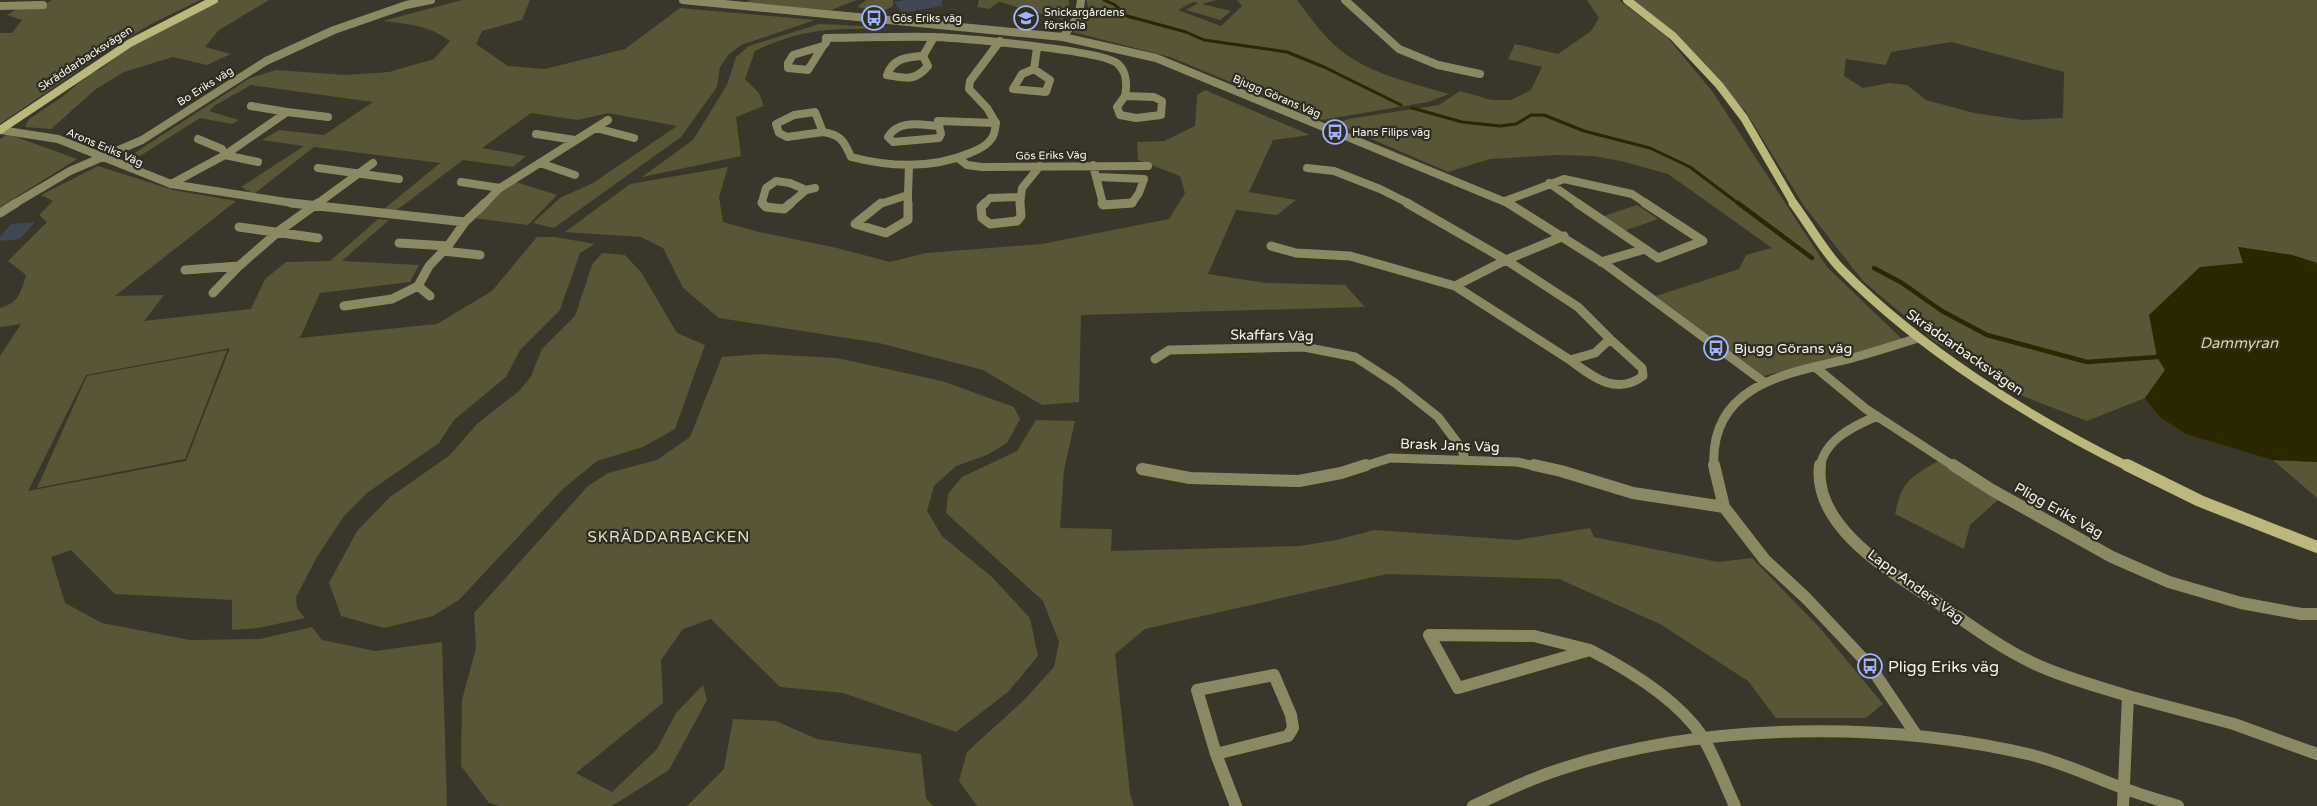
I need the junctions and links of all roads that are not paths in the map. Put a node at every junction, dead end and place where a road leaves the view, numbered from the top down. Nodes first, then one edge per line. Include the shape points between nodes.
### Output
1 (214, 0) edge
2 (431, 0) edge
3 (683, 0) edge
4 (692, 0) edge
5 (1082, 0) edge
6 (1345, 0) edge
7 (1627, 0) edge
8 (43, 5) dead end
9 (0, 6) edge
10 (1006, 32) junction
11 (934, 37) junction
12 (1063, 37) junction
13 (997, 44) junction
14 (823, 46) junction
15 (1037, 48) junction
16 (923, 56) junction
17 (1034, 69) junction
18 (1480, 74) dead end
19 (1125, 96) junction
20 (251, 106) dead end
21 (287, 112) junction
22 (328, 117) dead end
23 (608, 120) dead end
24 (996, 123) junction
25 (939, 126) junction
26 (596, 128) junction
27 (0, 130) edge
28 (823, 132) junction
29 (536, 134) dead end
30 (634, 138) dead end
31 (198, 139) dead end
32 (575, 140) junction
33 (225, 155) junction
34 (105, 157) junction
35 (958, 158) junction
36 (258, 162) dead end
37 (373, 163) dead end
38 (540, 163) junction
39 (909, 165) junction
40 (1093, 165) junction
41 (1040, 166) junction
42 (1148, 166) dead end
43 (318, 168) dead end
44 (1308, 168) dead end
45 (357, 174) junction
46 (575, 175) dead end
47 (1098, 177) junction
48 (399, 179) dead end
49 (461, 182) dead end
50 (1548, 183) junction
51 (171, 184) junction
52 (500, 188) junction
53 (811, 189) joint
54 (909, 195) junction
55 (1018, 197) junction
56 (1505, 201) junction
57 (313, 206) junction
58 (0, 213) edge
59 (465, 222) junction
60 (239, 227) dead end
61 (279, 231) junction
62 (1564, 236) junction
63 (318, 238) dead end
64 (399, 243) dead end
65 (1272, 246) dead end
66 (446, 248) junction
67 (1645, 249) junction
68 (480, 255) dead end
69 (1506, 260) junction
70 (1601, 262) junction
71 (239, 266) junction
72 (185, 270) dead end
73 (418, 286) junction
74 (1455, 286) junction
75 (213, 293) dead end
76 (430, 296) dead end
77 (344, 306) dead end
78 (1918, 338) junction
79 (1610, 340) junction
80 (1156, 359) dead end
81 (1570, 360) junction
82 (1815, 367) junction
83 (1764, 382) junction
84 (1877, 416) junction
85 (1465, 460) junction
86 (1142, 469) dead end
87 (1724, 507) junction
88 (2317, 547) edge
89 (2317, 614) edge
90 (1590, 650) junction
91 (2128, 696) junction
92 (1917, 736) junction
93 (1702, 737) junction
94 (1216, 754) junction
95 (2317, 754) edge
96 (2123, 788) junction
97 (1236, 806) edge
98 (1473, 806) edge
99 (1734, 806) edge
100 (2123, 806) edge
101 (2178, 806) edge

1 - 27 street, Skräddarbacksvägen via 182,13 100,60
2 - 34 street, Bo Eriks väg via 334,30 266,61 142,140
3 - 4 street
4 - 10 street
5 - 12 street via 1079,16
6 - 18 street via 1399,49 1438,65
7 - 78 street, Skräddarbacksvägen via 1673,36 1718,85 1744,118 1790,199 1841,270
8 - 9 street
10 - 12 street
10 - 13 street
11 - 13 street
11 - 14 street via 826,38
11 - 16 street
12 - 56 street, Bjugg Görans Väg via 1156,58
13 - 15 street
13 - 24 street via 970,81 970,89
14 - 14 street via 808,72 793,78 788,68 793,55
15 - 17 street
15 - 19 street via 1106,57 1119,64 1127,83
16 - 16 street via 901,57 889,67 887,74 911,79 928,66
17 - 17 street via 1022,74 1014,89 1046,92 1050,80
19 - 19 street via 1118,107 1120,115 1136,118 1161,115 1162,101 1154,97
20 - 21 street
21 - 22 street
21 - 33 street
23 - 26 street
24 - 25 street via 938,121
24 - 35 street via 991,139
25 - 25 street via 939,138 922,142 893,142 888,137 891,130 899,125
26 - 30 street
26 - 32 street
27 - 34 street, Arons Eriks Väg via 58,139
28 - 28 street via 814,112 794,115 776,124 779,133 787,138
28 - 39 street via 836,134 851,156 871,162
29 - 32 street
31 - 33 street via 222,149
32 - 38 street
33 - 36 street
33 - 51 street
34 - 51 street, Arons Eriks Väg
34 - 58 street, Bo Eriks väg via 38,188
35 - 39 street
35 - 41 street, Gös Eriks Väg via 967,165 982,167
37 - 45 street
38 - 46 street
38 - 52 street
39 - 54 street
40 - 41 street, Gös Eriks Väg
40 - 42 street, Gös Eriks Väg
40 - 47 street, Gös Eriks Väg
41 - 55 street, Gös Eriks Väg
43 - 45 street
44 - 69 street via 1334,171 1380,189
45 - 48 street
45 - 57 street
47 - 47 street, Gös Eriks Väg via 1103,205 1132,203 1144,179
49 - 52 street
50 - 56 street
50 - 67 street
50 - 67 street via 1564,179 1632,194 1703,241 1658,258
51 - 57 street, Arons Eriks Väg
52 - 59 street
53 - 53 street via 784,208 766,207 762,202 766,188 776,181
54 - 54 street via 908,220 886,233 854,224 882,202
55 - 55 street via 1021,216 1018,221 990,224 982,218 981,207 990,198
56 - 62 street, Bjugg Görans Väg
57 - 59 street, Arons Eriks Väg
57 - 61 street
59 - 66 street
60 - 61 street
61 - 63 street
61 - 71 street
62 - 69 street
62 - 70 street, Bjugg Görans Väg
64 - 66 street
65 - 74 street via 1296,253 1350,256
66 - 68 street
66 - 73 street via 429,266
67 - 70 street
69 - 74 street
69 - 79 street via 1578,307
70 - 83 street, Bjugg Görans Väg
71 - 72 street
71 - 75 street
73 - 76 street
73 - 77 street via 392,299
74 - 81 street
78 - 82 street
78 - 88 street, Skräddarbacksvägen via 2005,398 2095,450 2200,501
79 - 81 street via 1595,353
79 - 81 street via 1642,368 1643,376 1629,385 1610,384
80 - 85 street, Skaffars Väg via 1169,350 1304,347 1355,357 1395,382 1438,417 1462,449
82 - 83 street
82 - 84 street, Pligg Eriks Väg
83 - 87 street via 1741,397 1725,416 1716,438 1714,465
84 - 89 street, Pligg Eriks Väg via 1992,490 2112,557 2169,582 2241,603
84 - 91 street, Lapp Anders Väg via 1850,429 1826,450 1819,468 1827,507 1850,536 1877,562 1987,638 2048,670
85 - 86 street, Brask Jans Väg via 1390,458 1341,473 1299,481 1190,478
85 - 87 street, Brask Jans Väg via 1517,462 1561,471 1633,493
87 - 92 street via 1765,560 1870,666
90 - 90 street via 1458,688 1429,635 1534,636
90 - 93 street via 1620,665 1662,694 1681,710
91 - 95 street, Lapp Anders Väg via 2234,724
91 - 96 street
92 - 93 street via 1800,731
92 - 96 street via 2058,762
93 - 98 street via 1582,762 1502,790
93 - 99 street
94 - 94 street via 1288,736 1293,728 1291,715 1274,675 1197,690
94 - 97 street
96 - 100 street
96 - 101 street

